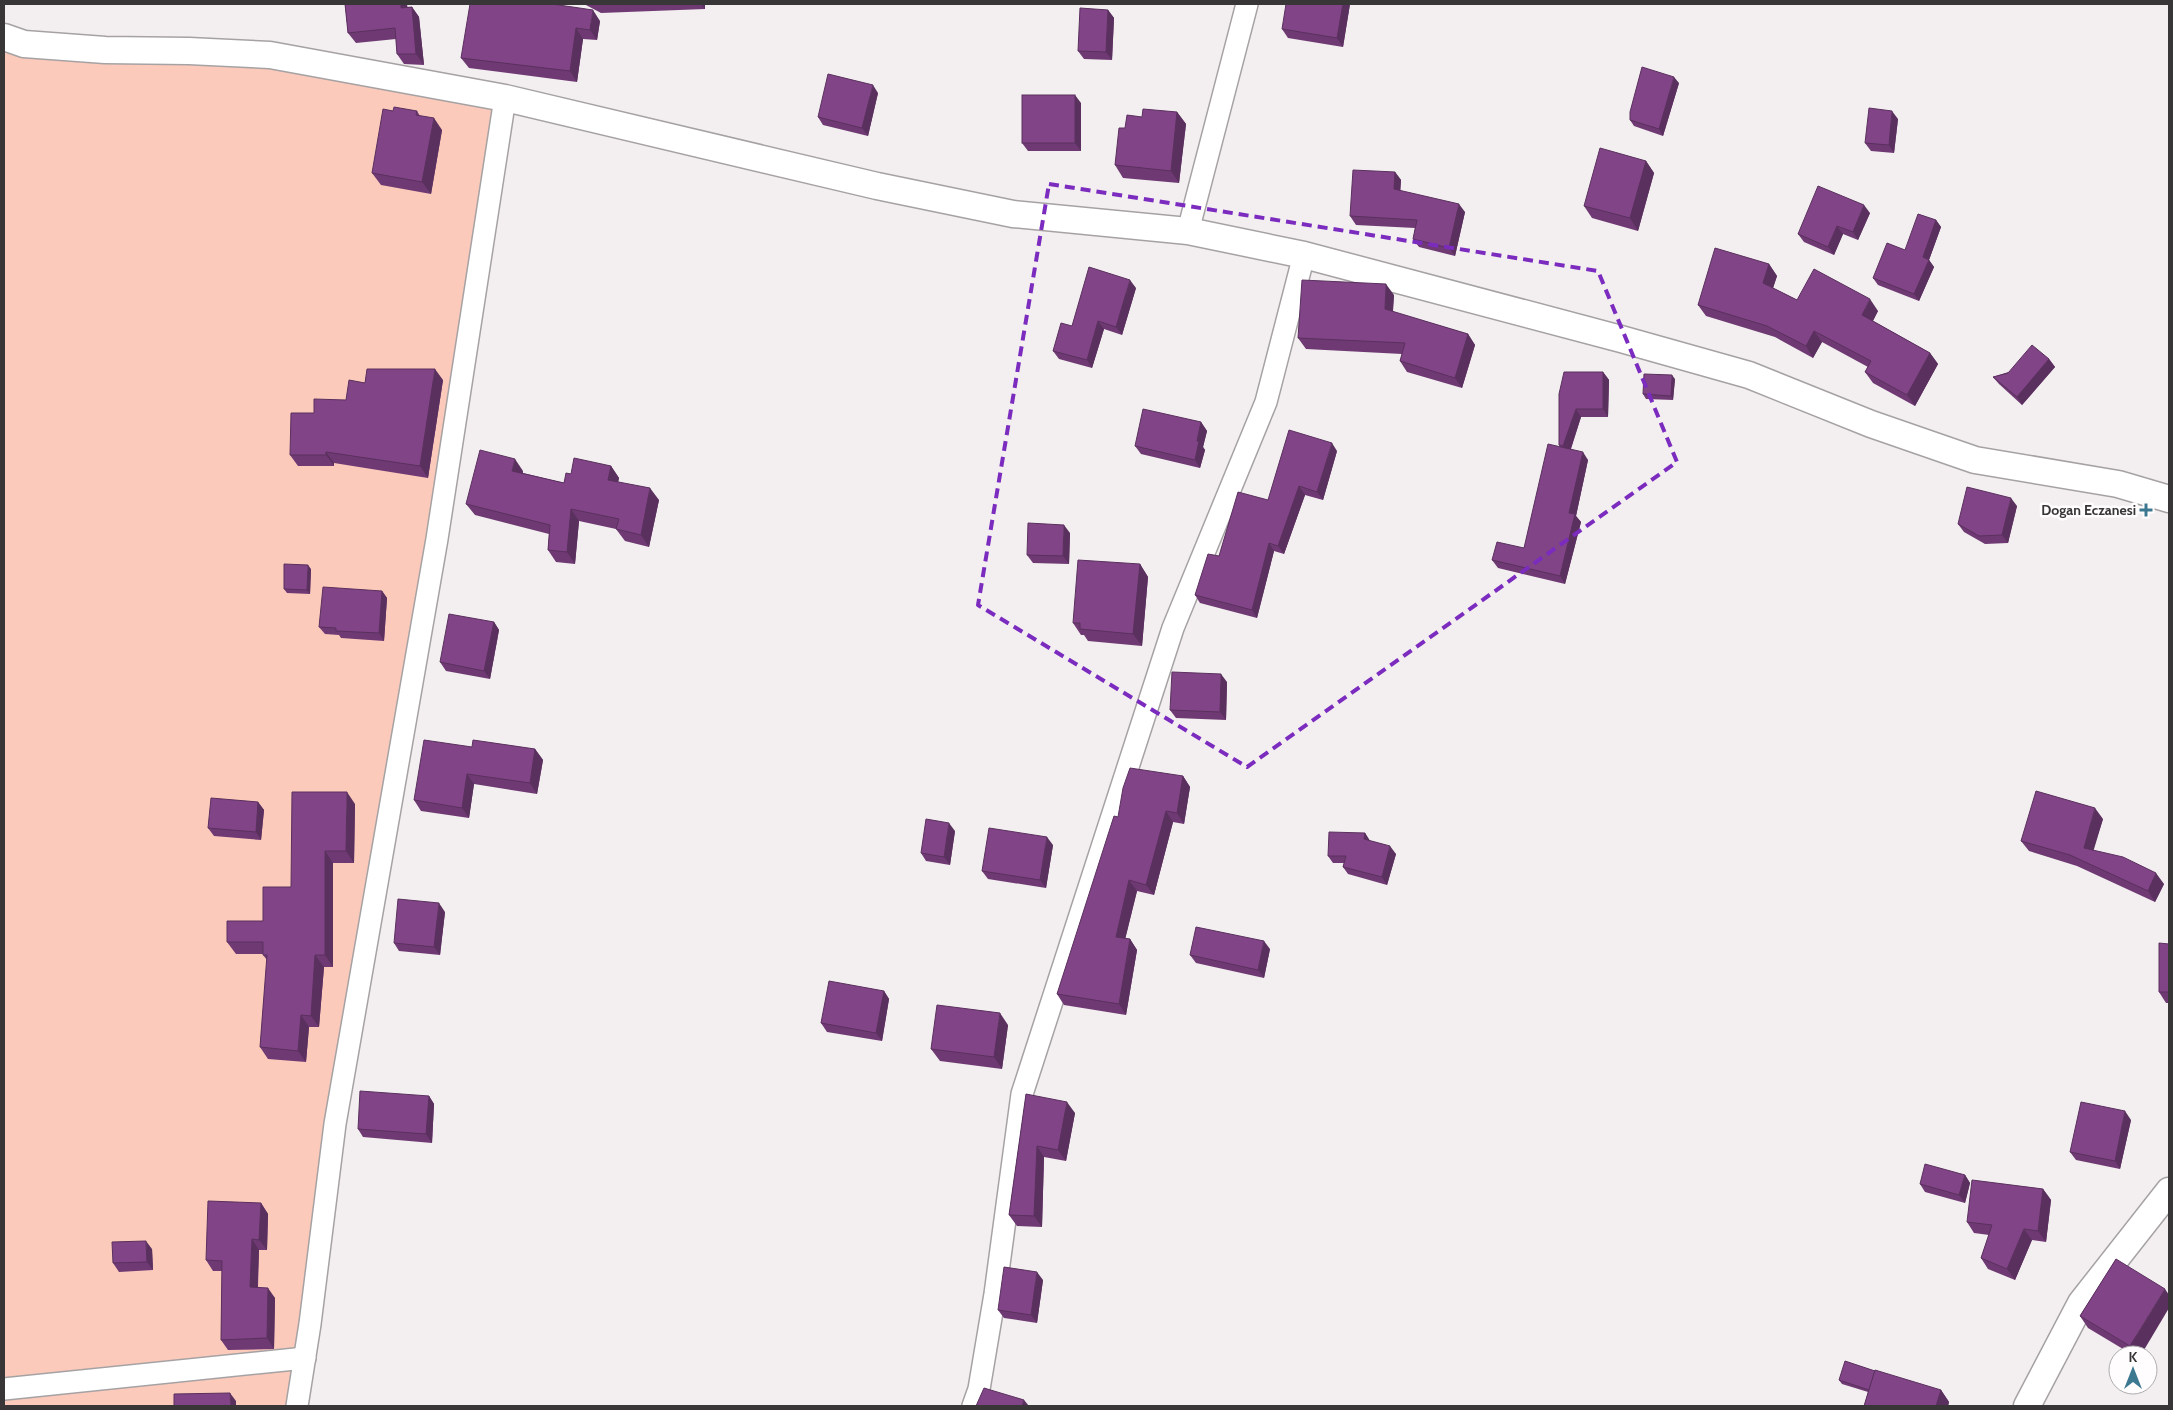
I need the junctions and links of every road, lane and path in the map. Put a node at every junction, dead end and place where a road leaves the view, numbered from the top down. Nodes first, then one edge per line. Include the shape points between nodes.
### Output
1 (1247, 4) edge
2 (4, 37) edge
3 (505, 98) junction
4 (1188, 231) junction
5 (1304, 255) junction
6 (2169, 499) edge
7 (2169, 1191) edge
8 (304, 1358) junction
9 (4, 1389) edge
10 (297, 1406) edge
11 (972, 1406) edge
12 (2027, 1406) edge

1 - 4 street
2 - 3 street via 24,44 105,50 270,55
3 - 4 street via 868,184 1013,214
3 - 8 street via 437,539 335,1124
4 - 5 street
5 - 6 street via 1749,375 1871,424 1975,460 2118,484
5 - 11 street via 1266,402 1173,628 1022,1094 995,1294 979,1389
7 - 12 street via 2082,1303
8 - 9 street
8 - 10 street

